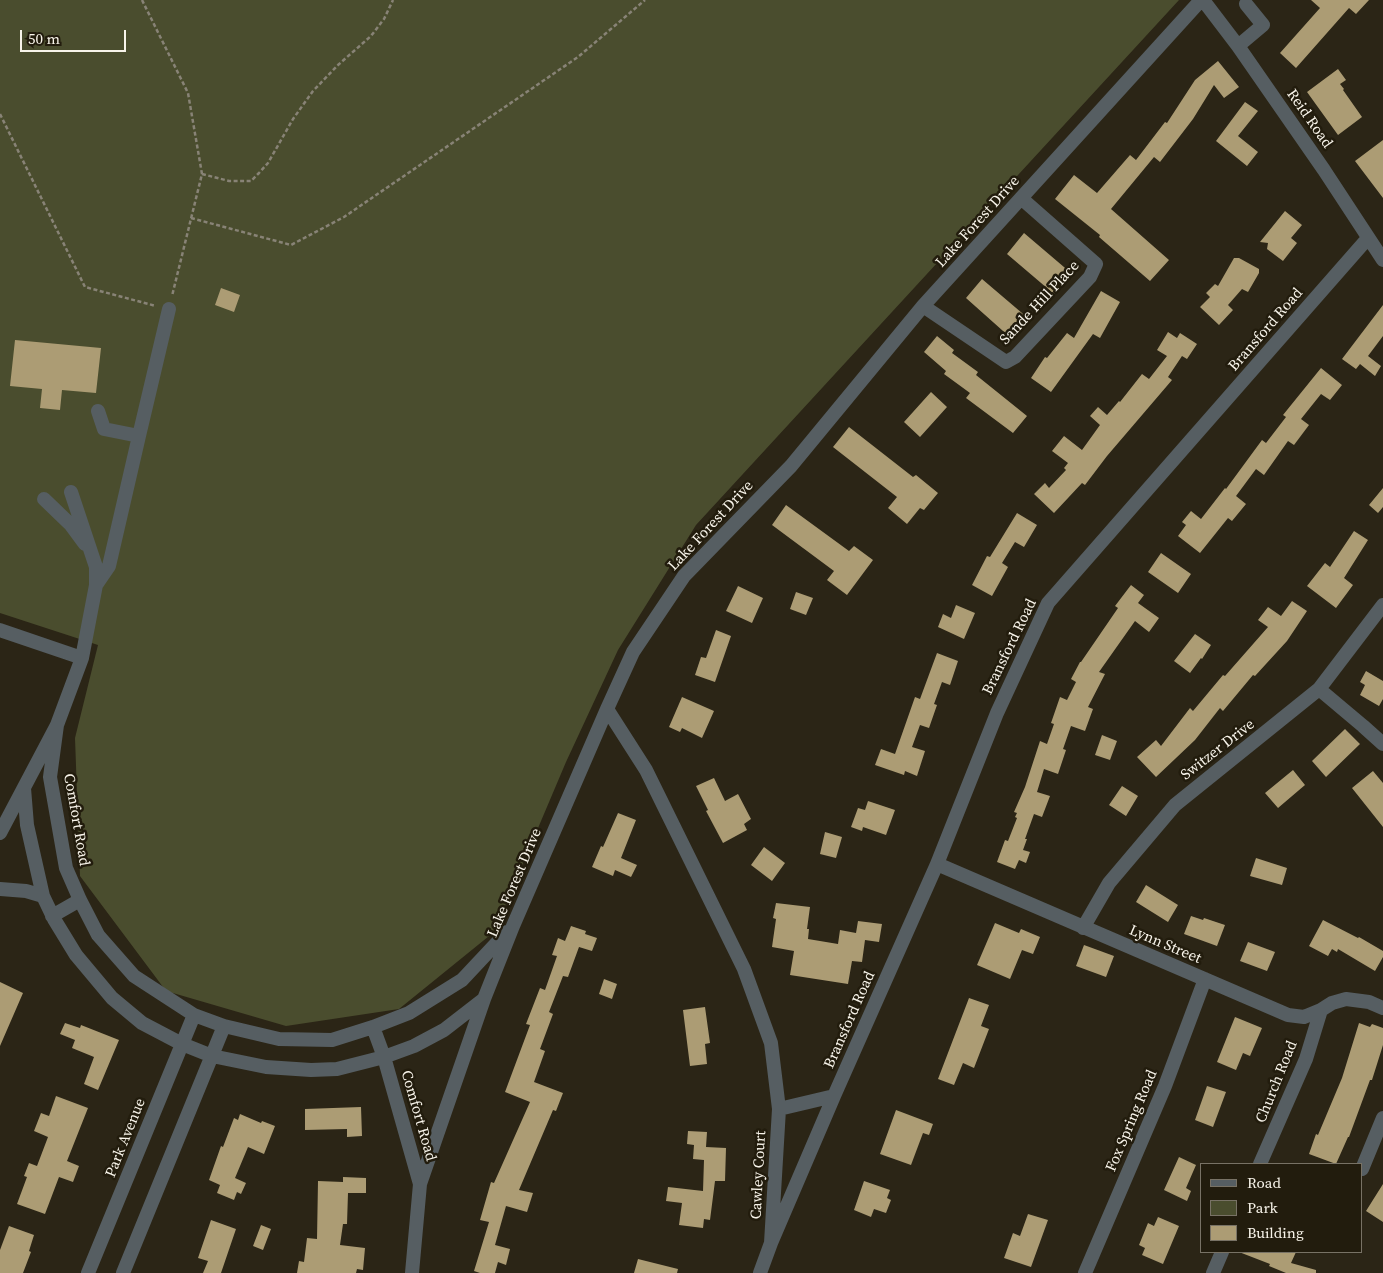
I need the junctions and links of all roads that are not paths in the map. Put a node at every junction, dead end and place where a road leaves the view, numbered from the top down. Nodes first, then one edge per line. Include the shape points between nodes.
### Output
1 (1202, 0) edge
2 (1246, 4) dead end
3 (1238, 46) junction
4 (1021, 198) junction
5 (1368, 238) junction
6 (1383, 259) edge
7 (923, 306) junction
8 (170, 309) road end
9 (98, 411) dead end
10 (140, 436) junction
11 (71, 492) dead end
12 (44, 498) dead end
13 (93, 554) junction
14 (96, 585) junction
15 (1383, 605) edge
16 (0, 630) edge
17 (82, 658) junction
18 (1319, 689) junction
19 (607, 709) junction
20 (57, 725) junction
21 (1383, 744) edge
22 (24, 788) junction
23 (0, 833) edge
24 (937, 864) junction
25 (0, 889) edge
26 (43, 896) junction
27 (80, 900) junction
28 (52, 916) junction
29 (513, 926) junction
30 (1083, 928) junction
31 (1205, 979) junction
32 (484, 999) junction
33 (1383, 1008) edge
34 (1321, 1010) junction
35 (194, 1015) junction
36 (224, 1026) junction
37 (373, 1027) junction
38 (182, 1044) junction
39 (212, 1056) junction
40 (384, 1057) junction
41 (834, 1096) junction
42 (778, 1109) junction
43 (1383, 1118) edge
44 (1260, 1163) edge
45 (1363, 1167) edge
46 (420, 1184) junction
47 (771, 1243) junction
48 (1222, 1253) edge
49 (88, 1273) edge
50 (123, 1273) edge
51 (412, 1273) edge
52 (760, 1273) edge
53 (1085, 1273) edge
54 (1213, 1273) edge

1 - 3 street, Reid Road
1 - 4 street, Lake Forest Drive
2 - 3 street via 1263,25
3 - 5 street, Reid Road
4 - 7 street, Lake Forest Drive
4 - 7 street, Sande Hill Place via 1096,264 1090,277 1015,357 1006,362
5 - 6 street, Reid Road
5 - 24 street, Bransford Road via 1048,604 997,713
7 - 19 street, Lake Forest Drive via 791,466 684,576 633,652
8 - 10 street
9 - 10 street via 104,429
10 - 14 street via 109,566
11 - 13 street, Comfort Road
12 - 13 street via 71,525
13 - 14 street, Comfort Road
14 - 17 street, Comfort Road
15 - 18 street, Switzer Drive
16 - 17 street
17 - 20 street, Comfort Road
18 - 21 street
18 - 30 street, Switzer Drive via 1175,805 1109,883
19 - 29 street, Lake Forest Drive
19 - 42 street via 646,770 744,970 771,1043
20 - 22 street, Comfort Road
20 - 27 street, Comfort Road via 50,777 66,868
22 - 23 street
22 - 26 street, Comfort Road via 27,825
24 - 30 street, Lynn Street
24 - 41 street, Bransford Road
25 - 26 street
26 - 28 street, Comfort Road
27 - 28 street
27 - 35 street, Comfort Road via 98,934 134,976
28 - 38 street, Comfort Road via 76,955 112,998 142,1023
29 - 32 street, Lake Forest Drive
29 - 37 street, Comfort Road via 462,980 409,1013
30 - 31 street, Lynn Street
31 - 34 street, Lynn Street via 1288,1015 1304,1017
31 - 53 street, Fox Spring Road via 1165,1086
32 - 40 street, Comfort Road via 444,1030
32 - 46 street, Lake Forest Drive
33 - 34 street, Lynn Street via 1369,1002 1346,999
34 - 44 street, Church Road via 1306,1059
35 - 36 street, Comfort Road
35 - 38 street, Park Avenue
36 - 37 street, Comfort Road via 279,1039 332,1040
36 - 39 street
37 - 40 street, Comfort Road
38 - 39 street, Comfort Road
38 - 49 street, Park Avenue
39 - 40 street, Comfort Road via 311,1070 337,1069
39 - 50 street
40 - 46 street, Comfort Road
41 - 42 street
41 - 47 street, Bransford Road
42 - 47 street, Cawley Court
43 - 45 street
46 - 51 street, Lake Forest Drive
47 - 52 street, Bransford Road
48 - 54 street

